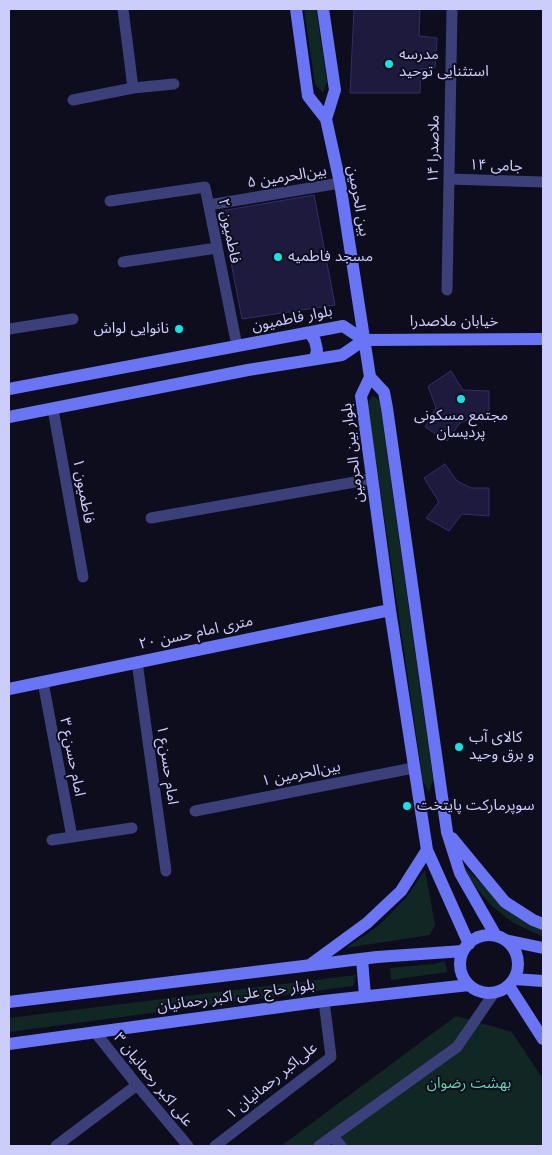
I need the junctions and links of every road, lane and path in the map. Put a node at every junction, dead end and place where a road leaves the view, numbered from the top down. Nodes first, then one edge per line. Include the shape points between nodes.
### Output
1 (123, 9) edge
2 (296, 9) edge
3 (323, 9) edge
4 (452, 9) edge
5 (174, 84) dead end
6 (133, 88) junction
7 (73, 100) dead end
8 (326, 119) junction
9 (448, 179) junction
10 (543, 182) edge
11 (340, 183) junction
12 (110, 201) dead end
13 (208, 205) junction
14 (217, 248) junction
15 (123, 262) dead end
16 (446, 290) dead end
17 (73, 319) dead end
18 (9, 329) edge
19 (310, 333) junction
20 (543, 338) edge
21 (364, 340) junction
22 (237, 346) junction
23 (315, 359) junction
24 (370, 377) junction
25 (9, 389) edge
26 (53, 409) junction
27 (9, 417) edge
28 (372, 479) junction
29 (151, 518) dead end
30 (82, 577) dead end
31 (390, 610) junction
32 (137, 662) junction
33 (43, 682) junction
34 (9, 689) edge
35 (413, 768) junction
36 (441, 797) junction
37 (419, 802) junction
38 (195, 811) dead end
39 (132, 828) dead end
40 (446, 832) junction
41 (72, 837) junction
42 (52, 840) dead end
43 (427, 850) junction
44 (166, 871) dead end
45 (543, 923) edge
46 (501, 938) junction
47 (466, 947) junction
48 (543, 948) edge
49 (362, 959) junction
50 (309, 965) junction
51 (543, 981) edge
52 (512, 982) junction
53 (469, 985) junction
54 (494, 993) junction
55 (365, 996) junction
56 (324, 1001) junction
57 (9, 1002) edge
58 (95, 1032) junction
59 (543, 1039) edge
60 (9, 1044) edge
61 (137, 1086) junction
62 (332, 1137) junction
63 (56, 1146) edge
64 (188, 1146) edge
65 (215, 1146) edge
66 (319, 1146) edge
67 (341, 1146) edge

1 - 6 street
2 - 8 main road via 308,96
3 - 8 main road via 335,90
4 - 9 street, ملاصدرا ۱۴
5 - 6 street
6 - 7 street
8 - 11 main road, بین الحرمین
9 - 10 street, جامی ۱۴
9 - 16 street, ملاصدرا ۱۴
11 - 13 street, بین‌الحرمین ۵
11 - 21 main road, بین الحرمین
12 - 13 street, فاطمیون ۲ via 205,187
13 - 14 street, فاطمیون ۲
14 - 15 street
14 - 22 street, فاطمیون ۲
17 - 18 street
19 - 21 main road, بلوار فاطمیون via 343,326
19 - 22 main road, بلوار فاطمیون
19 - 23 main road via 317,350
20 - 21 main road, خیابان ملاصدرا
21 - 23 main road via 342,355
21 - 24 main road, بین الحرمین
22 - 25 main road, بلوار فاطمیون
23 - 26 main road
24 - 28 main road, بلوار بین الحرمین via 361,396
24 - 36 main road via 384,392 387,408
26 - 27 main road
26 - 30 street, فاطمیون ۱
28 - 29 street
28 - 31 main road, بلوار بین الحرمین
31 - 32 main road, ۲۰ متری امام حسن
31 - 35 main road, بلوار بین الحرمین
32 - 33 main road, ۲۰ متری امام حسن
32 - 44 street, امام حسن‌ع ۱
33 - 34 main road, ۲۰ متری امام حسن
33 - 41 street, امام حسن‌ع ۳
35 - 37 main road, بلوار بین الحرمین
35 - 38 street, بین‌الحرمین ۱
36 - 37 main road
36 - 40 main road
37 - 43 main road, بلوار بین الحرمین
39 - 41 street
40 - 45 main road via 505,902
40 - 46 main road via 460,874
41 - 42 street
43 - 47 main road, بلوار بین الحرمین
43 - 50 main road via 401,891 367,923
46 - 47 main road via 486,935
46 - 48 main road
46 - 52 main road via 512,946 518,962
47 - 49 main road, بلوار حاج علی اکبر رحمانیان
47 - 53 main road via 460,969
49 - 50 main road, بلوار حاج علی اکبر رحمانیان
49 - 55 main road
50 - 57 main road, بلوار حاج علی اکبر رحمانیان
51 - 52 main road
52 - 54 main road
52 - 59 main road
53 - 54 main road via 476,991
53 - 55 main road, بلوار حاج علی اکبر رحمانیان
54 - 62 street via 456,1046
55 - 56 main road, بلوار حاج علی اکبر رحمانیان
56 - 58 main road, بلوار حاج علی اکبر رحمانیان
56 - 65 street, علی‌اکبر رحمانیان ۱ via 331,1057
58 - 60 main road, بلوار حاج علی اکبر رحمانیان
58 - 61 street, علی اکبر رحمانیان ۳
61 - 63 street
61 - 64 street, علی اکبر رحمانیان ۳
62 - 66 street
62 - 67 street

